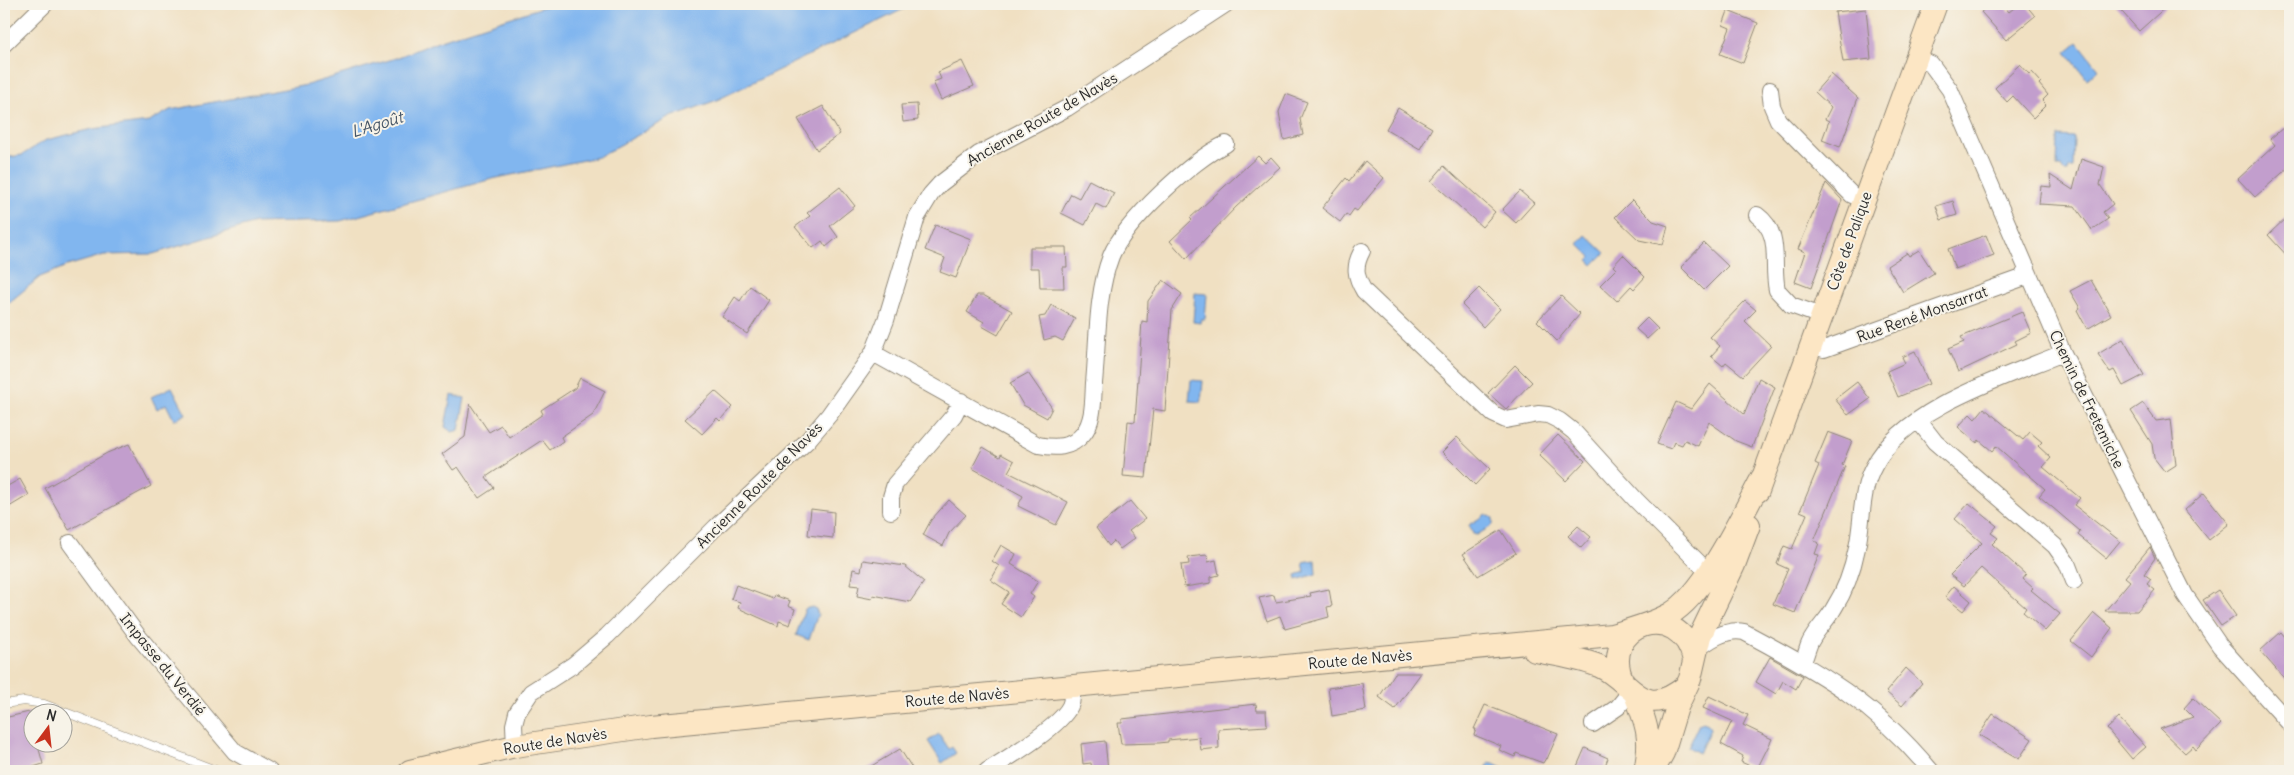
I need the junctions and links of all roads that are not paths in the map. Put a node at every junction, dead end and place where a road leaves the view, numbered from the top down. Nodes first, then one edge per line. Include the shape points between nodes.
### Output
1 (45, 4) edge
2 (1226, 4) edge
3 (1936, 4) edge
4 (4, 44) edge
5 (1924, 61) junction
6 (1770, 90) dead end
7 (1226, 144) dead end
8 (1864, 199) junction
9 (1757, 215) dead end
10 (1362, 251) dead end
11 (2027, 268) junction
12 (1821, 316) junction
13 (1817, 347) junction
14 (873, 352) junction
15 (2063, 353) junction
16 (961, 402) junction
17 (1918, 420) junction
18 (1762, 478) junction
19 (891, 511) dead end
20 (70, 543) dead end
21 (1708, 572) junction
22 (2074, 581) dead end
23 (1642, 626) junction
24 (1507, 647) junction
25 (1695, 655) junction
26 (1802, 663) junction
27 (1071, 687) junction
28 (1685, 687) junction
29 (1630, 689) junction
30 (4, 704) edge
31 (1593, 724) dead end
32 (2290, 724) edge
33 (515, 746) junction
34 (218, 771) edge
35 (269, 771) edge
36 (410, 771) edge
37 (988, 771) edge
38 (1645, 771) edge
39 (1654, 771) edge
40 (1931, 771) edge

1 - 4 street
2 - 14 street, Ancienne Route de Navès via 1066,108 979,154 949,175 930,194 917,217
3 - 5 main road, Côte de Palique
5 - 8 main road, Côte de Palique
5 - 11 street, Chemin de Fretemiche via 1938,71 1956,102
6 - 8 street via 1778,120 1852,195
7 - 16 street via 1204,156 1139,214 1111,256 1103,289 1091,412 1084,433 1076,441 1052,448 1038,444
8 - 12 main road, Côte de Palique
9 - 12 street via 1765,220 1774,239 1776,290 1791,305
10 - 21 street via 1356,271 1364,291 1493,414 1506,420 1548,415 1560,421
11 - 13 street, Rue René Monsarrat via 2022,278
11 - 15 street, Chemin de Fretemiche
12 - 13 main road, Côte de Palique
13 - 18 main road, Côte de Palique
14 - 16 street
14 - 33 street, Ancienne Route de Navès via 807,441 607,636 573,665 531,692 517,713
15 - 17 street via 1953,399
15 - 32 street, Chemin de Fretemiche via 2195,612 2220,646
16 - 19 street via 954,415 895,484
17 - 22 street via 1935,442 2055,546
17 - 26 street via 1898,437 1874,466 1867,482 1858,547 1845,585 1836,607 1810,641
18 - 21 main road
18 - 25 main road via 1749,525 1734,564 1708,615
20 - 35 street, Impasse du Verdié via 138,636 235,752
21 - 23 main road via 1686,602 1670,614
23 - 24 main road via 1612,635
23 - 25 main road via 1654,623 1677,629
23 - 29 main road via 1632,631 1619,649 1618,672
24 - 27 main road, Route de Navès
24 - 29 main road via 1589,663 1606,670
25 - 26 street via 1712,639 1739,631
25 - 28 main road
26 - 40 street via 1872,710 1906,741
27 - 33 main road, Route de Navès via 651,726
27 - 37 street via 1070,706 1060,719
28 - 29 main road via 1674,696 1661,700 1648,700
28 - 39 main road
29 - 31 street via 1618,707
29 - 38 main road via 1650,738
30 - 34 lane via 44,704
33 - 36 main road, Route de Navès

